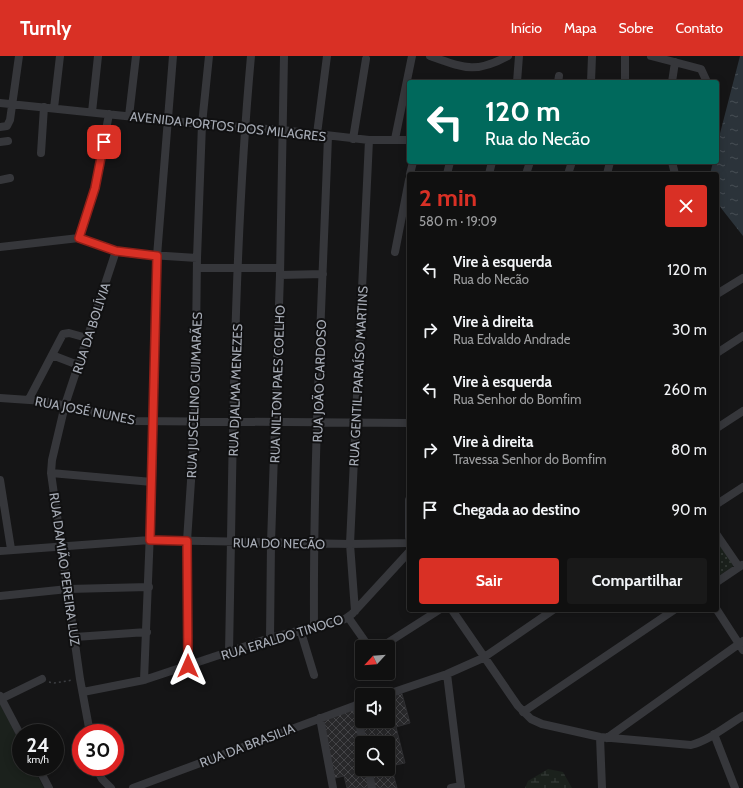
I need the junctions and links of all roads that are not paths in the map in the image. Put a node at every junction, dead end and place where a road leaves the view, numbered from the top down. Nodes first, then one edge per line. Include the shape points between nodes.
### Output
1 (19, 56) edge
2 (60, 56) edge
3 (98, 56) edge
4 (136, 56) edge
5 (173, 56) edge
6 (209, 56) edge
7 (251, 56) edge
8 (284, 56) edge
9 (327, 56) edge
10 (412, 56) edge
11 (430, 56) edge
12 (508, 56) edge
13 (519, 56) edge
14 (592, 56) edge
15 (625, 56) edge
16 (651, 56) edge
17 (366, 59) dead end
18 (675, 62) junction
19 (407, 80) edge
20 (407, 80) edge
21 (517, 80) edge
22 (591, 80) edge
23 (625, 80) edge
24 (672, 80) edge
25 (706, 80) edge
26 (0, 103) edge
27 (13, 104) junction
28 (44, 107) junction
29 (54, 108) junction
30 (92, 112) junction
31 (109, 114) junction
32 (128, 116) junction
33 (168, 120) junction
34 (202, 124) junction
35 (0, 127) edge
36 (245, 127) junction
37 (282, 130) junction
38 (317, 134) junction
39 (328, 136) junction
40 (353, 139) junction
41 (395, 139) junction
42 (369, 140) junction
43 (407, 140) edge
44 (41, 153) dead end
45 (10, 178) dead end
46 (0, 180) edge
47 (407, 190) edge
48 (79, 238) junction
49 (0, 247) edge
50 (116, 251) junction
51 (395, 252) dead end
52 (157, 256) junction
53 (197, 258) junction
54 (197, 268) junction
55 (238, 268) junction
56 (280, 272) junction
57 (323, 274) junction
58 (743, 278) edge
59 (719, 293) edge
60 (743, 336) edge
61 (88, 338) junction
62 (719, 352) edge
63 (52, 355) junction
64 (78, 365) junction
65 (0, 398) edge
66 (29, 399) junction
67 (65, 405) junction
68 (743, 411) edge
69 (195, 421) junction
70 (234, 421) junction
71 (153, 422) junction
72 (276, 422) junction
73 (356, 422) junction
74 (317, 423) junction
75 (407, 423) edge
76 (719, 427) edge
77 (52, 473) junction
78 (0, 480) edge
79 (152, 482) junction
80 (743, 487) edge
81 (719, 503) edge
82 (719, 538) edge
83 (150, 540) junction
84 (187, 541) junction
85 (231, 542) junction
86 (271, 542) junction
87 (314, 543) junction
88 (407, 543) edge
89 (350, 544) junction
90 (62, 545) junction
91 (11, 549) junction
92 (0, 551) edge
93 (407, 554) edge
94 (741, 566) edge
95 (719, 581) edge
96 (149, 586) junction
97 (68, 589) junction
98 (0, 596) edge
99 (355, 611) junction
100 (436, 612) edge
101 (453, 612) edge
102 (551, 612) edge
103 (671, 612) edge
104 (718, 612) edge
105 (348, 617) junction
106 (314, 626) junction
107 (300, 629) junction
108 (147, 632) junction
109 (75, 638) junction
110 (270, 638) junction
111 (364, 640) edge
112 (391, 640) edge
113 (742, 645) edge
114 (229, 652) junction
115 (484, 658) junction
116 (188, 666) junction
117 (447, 674) junction
118 (314, 675) dead end
119 (42, 679) road end
120 (144, 680) junction
121 (83, 692) junction
122 (395, 692) edge
123 (1, 697) edge
124 (355, 705) edge
125 (523, 712) junction
126 (743, 716) edge
127 (320, 718) junction
128 (15, 724) edge
129 (88, 724) edge
130 (714, 734) junction
131 (603, 738) junction
132 (43, 776) edge
133 (100, 776) edge
134 (369, 776) edge
135 (461, 787) edge
136 (49, 788) edge
137 (111, 788) edge
138 (133, 788) edge
139 (333, 788) edge
140 (372, 788) edge
141 (451, 788) edge
142 (602, 788) edge
143 (735, 788) edge

1 - 27 street
2 - 29 street
3 - 30 street
4 - 32 street
5 - 33 street
6 - 34 street, RUA JUSCELINO GUIMARÃES
7 - 36 street, RUA DJALMA MENEZES
8 - 37 street, RUA NILTON PAES COELHO
9 - 38 street
10 - 20 street
11 - 12 street via 462,68 471,68 488,66
13 - 21 street
14 - 22 street
15 - 23 street
16 - 18 street
17 - 40 street
18 - 24 street
18 - 25 street via 701,69
19 - 41 street
26 - 27 street, AVENIDA PORTOS DOS MILAGRES
27 - 28 street, AVENIDA PORTOS DOS MILAGRES
27 - 35 street via 9,125
28 - 29 street, AVENIDA PORTOS DOS MILAGRES
28 - 44 street
29 - 30 street, AVENIDA PORTOS DOS MILAGRES
30 - 31 street, AVENIDA PORTOS DOS MILAGRES
31 - 32 street, AVENIDA PORTOS DOS MILAGRES
31 - 48 street via 95,188
32 - 33 street, AVENIDA PORTOS DOS MILAGRES
33 - 34 street, AVENIDA PORTOS DOS MILAGRES
33 - 52 street
34 - 36 street, AVENIDA PORTOS DOS MILAGRES
34 - 53 street, RUA JUSCELINO GUIMARÃES
36 - 37 street, AVENIDA PORTOS DOS MILAGRES
36 - 55 street, RUA DJALMA MENEZES
37 - 38 street, AVENIDA PORTOS DOS MILAGRES
37 - 56 street, RUA NILTON PAES COELHO
38 - 39 street, AVENIDA PORTOS DOS MILAGRES
39 - 40 street, AVENIDA PORTOS DOS MILAGRES
39 - 57 street, RUA JOÃO CARDOSO
40 - 42 street, AVENIDA PORTOS DOS MILAGRES
41 - 42 street, AVENIDA PORTOS DOS MILAGRES
41 - 43 street, AVENIDA PORTOS DOS MILAGRES
42 - 73 street, RUA GENTIL PARAÍSO MARTINS
45 - 46 street
47 - 51 street
48 - 49 street
48 - 50 street
50 - 52 street
50 - 61 street, RUA DA BOLÍVIA
52 - 53 street
52 - 71 street
53 - 54 street, RUA JUSCELINO GUIMARÃES
54 - 55 street
54 - 69 street, RUA JUSCELINO GUIMARÃES
55 - 56 street
55 - 70 street, RUA DJALMA MENEZES
56 - 57 street
56 - 72 street, RUA NILTON PAES COELHO
57 - 74 street, RUA JOÃO CARDOSO
58 - 59 street
60 - 62 street
61 - 63 street via 64,333
61 - 64 street, RUA DA BOLÍVIA
63 - 64 street
63 - 66 street
64 - 67 street, RUA DA BOLÍVIA
65 - 66 street, RUA JOSÉ NUNES
66 - 67 street, RUA JOSÉ NUNES
67 - 71 street, RUA JOSÉ NUNES via 122,419
67 - 77 street, RUA DAMIÃO PEREIRA LUZ via 52,460
68 - 76 street
69 - 70 street, RUA JOSÉ NUNES
69 - 71 street, RUA JOSÉ NUNES
69 - 84 street, RUA JUSCELINO GUIMARÃES
70 - 72 street, RUA JOSÉ NUNES
70 - 85 street, RUA DJALMA MENEZES
71 - 79 street
72 - 74 street, RUA JOSÉ NUNES
72 - 86 street, RUA NILTON PAES COELHO
73 - 74 street, RUA JOSÉ NUNES
73 - 75 street, RUA JOSÉ NUNES
73 - 89 street, RUA GENTIL PARAÍSO MARTINS
74 - 87 street, RUA JOÃO CARDOSO
77 - 79 street
77 - 90 street, RUA DAMIÃO PEREIRA LUZ
78 - 91 street
79 - 83 street
80 - 81 street
82 - 94 street
83 - 84 street, RUA DO NECÃO
83 - 90 street, RUA DO NECÃO
83 - 96 street
84 - 85 street, RUA DO NECÃO
84 - 116 street, RUA JUSCELINO GUIMARÃES
85 - 86 street, RUA DO NECÃO
85 - 114 street, RUA DJALMA MENEZES
86 - 87 street, RUA DO NECÃO
86 - 110 street, RUA NILTON PAES COELHO
87 - 89 street, RUA DO NECÃO
87 - 106 street, RUA JOÃO CARDOSO
88 - 89 street, RUA DO NECÃO
89 - 99 street, RUA GENTIL PARAÍSO MARTINS
90 - 91 street, RUA DO NECÃO
90 - 97 street, RUA DAMIÃO PEREIRA LUZ
91 - 92 street, RUA DO NECÃO
93 - 99 street, RUA ERALDO TINOCO
94 - 95 street
96 - 97 street
96 - 108 street
97 - 98 street
97 - 109 street, RUA DAMIÃO PEREIRA LUZ
99 - 105 street, RUA ERALDO TINOCO
100 - 112 street
101 - 115 street
102 - 115 street
103 - 125 street
104 - 113 street
105 - 106 street, RUA ERALDO TINOCO
105 - 111 street
106 - 107 street, RUA ERALDO TINOCO
107 - 110 street, RUA ERALDO TINOCO
107 - 118 street
108 - 109 street
108 - 120 street
109 - 121 street, RUA DAMIÃO PEREIRA LUZ
110 - 114 street, RUA ERALDO TINOCO
113 - 131 street
114 - 116 street, RUA ERALDO TINOCO
115 - 117 street
115 - 125 street
116 - 120 street, RUA ERALDO TINOCO
117 - 122 street
117 - 135 street
119 - 123 street
120 - 121 street, RUA ERALDO TINOCO
121 - 129 street, RUA DAMIÃO PEREIRA LUZ
123 - 128 street
124 - 127 street, RUA DA BRASILIA
125 - 131 street via 542,724
126 - 130 street
127 - 138 street, RUA DA BRASILIA
127 - 139 street
130 - 131 street via 698,743 683,745
130 - 143 street
131 - 142 street
132 - 136 street
133 - 137 street
134 - 140 street
135 - 141 street

